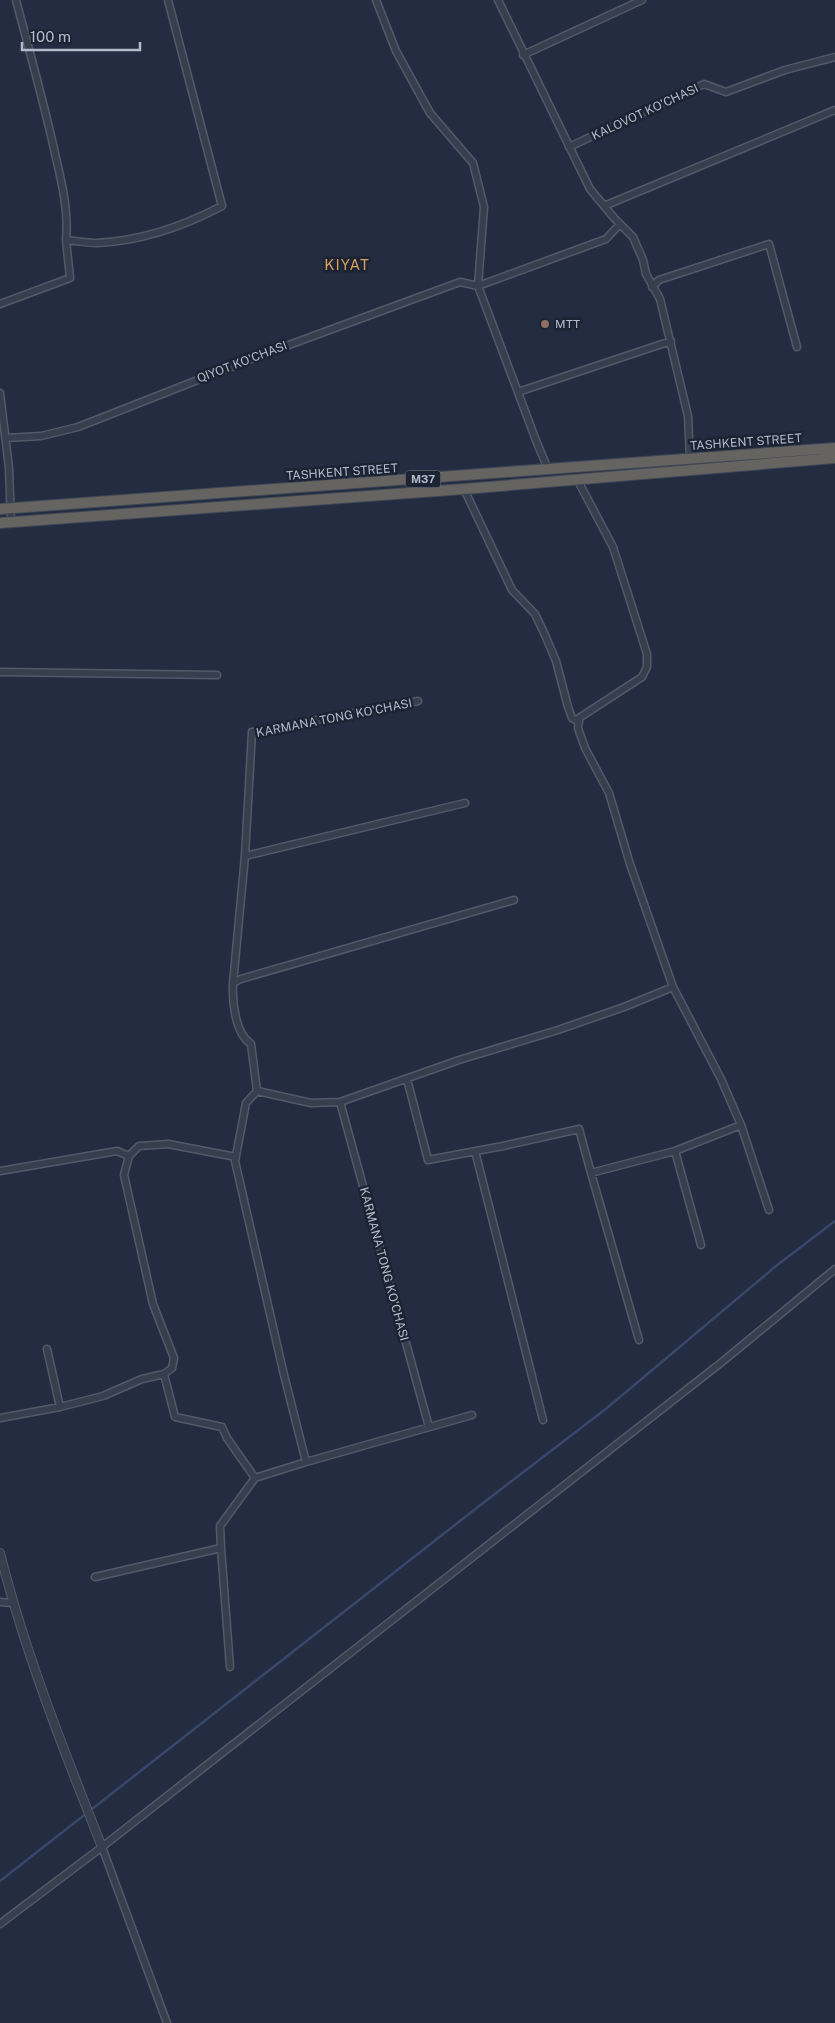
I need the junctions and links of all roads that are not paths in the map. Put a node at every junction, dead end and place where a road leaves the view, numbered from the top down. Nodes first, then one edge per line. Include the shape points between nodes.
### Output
1 (16, 0) edge
2 (168, 0) edge
3 (376, 0) edge
4 (498, 0) edge
5 (642, 0) edge
6 (524, 55) junction
7 (835, 57) edge
8 (835, 110) edge
9 (569, 147) junction
10 (604, 206) junction
11 (620, 224) junction
12 (66, 240) junction
13 (478, 286) junction
14 (652, 286) junction
15 (0, 304) edge
16 (671, 341) junction
17 (797, 347) dead end
18 (518, 392) junction
19 (0, 393) edge
20 (6, 438) junction
21 (835, 448) edge
22 (835, 458) edge
23 (690, 459) junction
24 (548, 469) junction
25 (578, 479) junction
26 (464, 489) junction
27 (5, 509) edge
28 (5, 522) edge
29 (0, 672) edge
30 (217, 675) dead end
31 (418, 701) dead end
32 (579, 722) junction
33 (465, 804) dead end
34 (245, 856) junction
35 (514, 900) dead end
36 (233, 984) junction
37 (674, 987) junction
38 (407, 1079) junction
39 (257, 1091) junction
40 (340, 1102) junction
41 (741, 1125) junction
42 (475, 1151) junction
43 (675, 1151) junction
44 (129, 1156) junction
45 (236, 1157) junction
46 (0, 1171) edge
47 (591, 1173) junction
48 (769, 1210) dead end
49 (701, 1246) dead end
50 (835, 1269) edge
51 (639, 1340) dead end
52 (46, 1349) dead end
53 (164, 1374) junction
54 (60, 1407) junction
55 (472, 1415) dead end
56 (0, 1418) edge
57 (543, 1420) dead end
58 (429, 1427) junction
59 (306, 1462) junction
60 (255, 1478) junction
61 (221, 1548) junction
62 (0, 1553) edge
63 (94, 1577) dead end
64 (0, 1602) edge
65 (12, 1603) junction
66 (230, 1667) dead end
67 (102, 1847) junction
68 (0, 1924) edge
69 (167, 2023) edge

1 - 12 street via 58,165 68,219
2 - 12 street via 222,206 199,218 129,240 95,243
3 - 13 street via 396,51 430,113 473,163 484,207
4 - 6 street
5 - 6 street
6 - 9 street
7 - 9 street, KALOVOT KO'CHASI via 785,70 726,92 704,84
8 - 10 street
9 - 10 street via 590,190
10 - 11 street
11 - 13 street via 606,239
11 - 14 street via 634,237
12 - 15 street via 70,278
13 - 18 street
13 - 20 street, QIYOT KO'CHASI via 460,282 78,427 41,436
14 - 16 street via 660,299
14 - 17 street via 659,280 769,244
16 - 18 street
16 - 23 street via 688,416
18 - 24 street
19 - 20 street
20 - 27 street via 9,468
21 - 23 highway, TASHKENT STREET / M37
22 - 25 highway, TASHKENT STREET / M37
23 - 24 highway, TASHKENT STREET / M37
24 - 27 highway, TASHKENT STREET / M37
25 - 26 highway, TASHKENT STREET / M37
25 - 32 street via 613,547 648,660 642,677 579,718
26 - 28 highway, TASHKENT STREET / M37
26 - 32 street via 512,590 535,614 556,661 572,718
27 - 28 street
29 - 30 street
31 - 34 street, KARMANA TONG KO'CHASI via 252,732
32 - 37 street via 585,748 609,793 630,864
33 - 34 street
34 - 36 street, KARMANA TONG KO'CHASI
35 - 36 street
36 - 39 street, KARMANA TONG KO'CHASI via 232,995 239,1027 245,1040 251,1044
37 - 38 street via 558,1030
37 - 41 street
38 - 40 street
38 - 42 street via 428,1160
39 - 40 street via 311,1103
39 - 45 street via 246,1103
40 - 58 street, KARMANA TONG KO'CHASI
41 - 43 street
41 - 48 street
42 - 47 street via 579,1128
42 - 57 street
43 - 47 street
43 - 49 street
44 - 45 street via 139,1146 168,1144
44 - 46 street via 118,1151
44 - 53 street via 124,1175 153,1304 174,1358 172,1368
45 - 59 street
47 - 51 street
50 - 67 street via 722,1362
52 - 54 street
53 - 54 street via 142,1379 103,1396
53 - 60 street via 175,1417 222,1427
54 - 56 street
55 - 58 street
58 - 59 street
59 - 60 street
60 - 61 street via 220,1526
61 - 63 street
61 - 66 street
62 - 65 street
64 - 65 street
65 - 67 street
67 - 68 street
67 - 69 street

